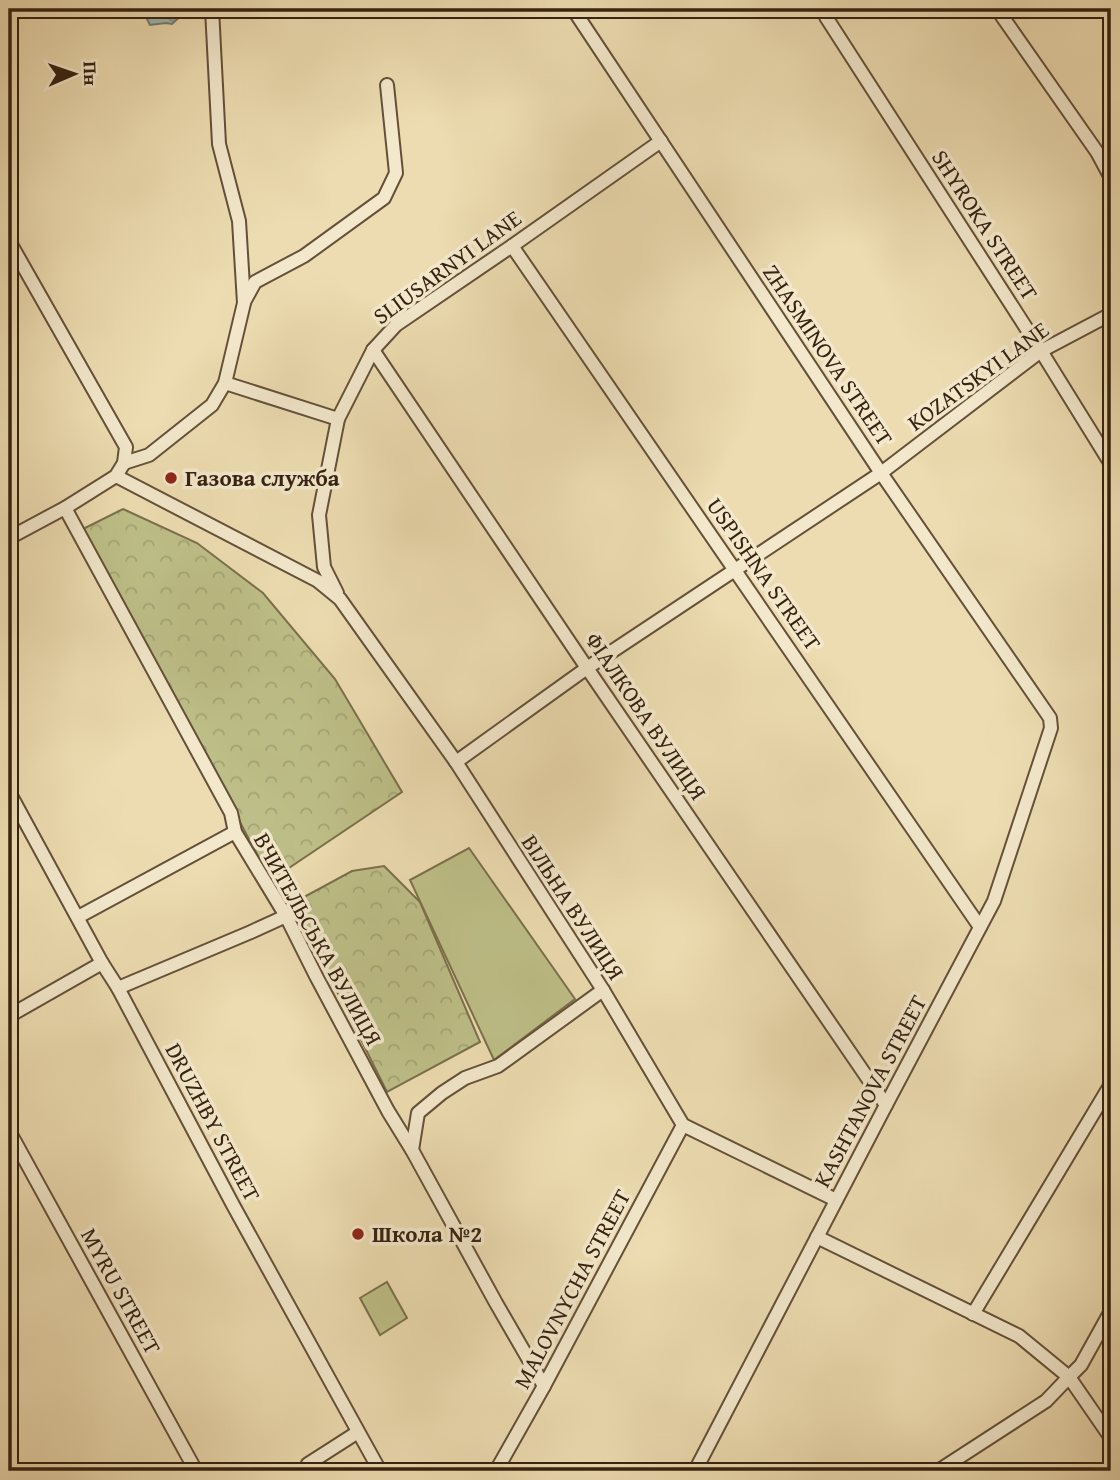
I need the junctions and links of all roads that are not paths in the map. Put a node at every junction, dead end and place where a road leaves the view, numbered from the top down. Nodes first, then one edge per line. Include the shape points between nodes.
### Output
1 (212, 9) edge
2 (826, 9) edge
3 (998, 9) edge
4 (575, 12) dead end
5 (387, 85) dead end
6 (661, 141) junction
7 (1111, 178) edge
8 (9, 241) edge
9 (512, 246) junction
10 (244, 303) junction
11 (1111, 314) edge
12 (373, 350) junction
13 (1041, 351) junction
14 (225, 383) junction
15 (338, 419) junction
16 (124, 463) junction
17 (1111, 464) edge
18 (881, 472) junction
19 (116, 476) junction
20 (65, 508) junction
21 (9, 538) edge
22 (735, 569) junction
23 (340, 599) junction
24 (587, 668) junction
25 (1050, 718) joint
26 (456, 762) junction
27 (9, 792) edge
28 (235, 832) junction
29 (286, 916) junction
30 (78, 917) junction
31 (980, 927) junction
32 (102, 963) junction
33 (118, 988) junction
34 (603, 990) junction
35 (9, 1016) edge
36 (1111, 1084) edge
37 (886, 1105) junction
38 (683, 1125) junction
39 (9, 1131) edge
40 (412, 1150) junction
41 (836, 1200) junction
42 (817, 1237) junction
43 (1111, 1311) edge
44 (973, 1314) junction
45 (1069, 1377) junction
46 (544, 1386) junction
47 (358, 1432) junction
48 (1111, 1438) edge
49 (197, 1471) edge
50 (310, 1471) edge
51 (380, 1471) edge
52 (496, 1471) edge
53 (695, 1471) edge
54 (938, 1471) edge

1 - 10 street via 219,144 239,221
2 - 13 street, SHYROKA STREET via 826,17
3 - 7 street
4 - 6 street, ZHASMINOVA STREET
5 - 10 street via 396,173 384,198 304,256 256,282
6 - 9 street, SLIUSARNYI LANE
6 - 18 street, ZHASMINOVA STREET
8 - 16 street via 126,447
9 - 12 street, SLIUSARNYI LANE via 396,325
9 - 22 street, USPISHNA STREET
10 - 14 street
11 - 13 street, KOZATSKYI LANE
12 - 15 street, SLIUSARNYI LANE
12 - 24 street, ФІАЛКОВА ВУЛИЦЯ
13 - 17 street, SHYROKA STREET
13 - 18 street, KOZATSKYI LANE
14 - 15 street
14 - 16 street via 212,405 149,455
15 - 23 street, SLIUSARNYI LANE via 319,515 324,567
16 - 19 street
18 - 22 street, KOZATSKYI LANE
18 - 25 street, ZHASMINOVA STREET
19 - 20 street
19 - 23 street, ВІЛЬНА ВУЛИЦЯ via 318,581
20 - 21 street
20 - 28 street, ВЧИТЕЛЬСЬКА ВУЛИЦЯ via 231,813
22 - 24 street, KOZATSKYI LANE
22 - 31 street, USPISHNA STREET
23 - 26 street, ВІЛЬНА ВУЛИЦЯ
24 - 26 street, KOZATSKYI LANE
24 - 37 street, ФІАЛКОВА ВУЛИЦЯ
25 - 31 street, KASHTANOVA STREET via 1051,728 998,890
26 - 34 street, ВІЛЬНА ВУЛИЦЯ
27 - 30 street, DRUZHBY STREET
28 - 29 street, ВЧИТЕЛЬСЬКА ВУЛИЦЯ
28 - 30 street
29 - 33 street
29 - 40 street, ВЧИТЕЛЬСЬКА ВУЛИЦЯ
30 - 32 street, DRUZHBY STREET
31 - 37 street, KASHTANOVA STREET
32 - 33 street, DRUZHBY STREET
32 - 35 street
33 - 47 street, DRUZHBY STREET
34 - 38 street, ВІЛЬНА ВУЛИЦЯ
34 - 40 street via 498,1066 465,1078 418,1113
36 - 44 street
37 - 41 street, KASHTANOVA STREET
38 - 41 street
38 - 46 street, MALOVNYCHA STREET
39 - 49 street, MYRU STREET
40 - 46 street, ВЧИТЕЛЬСЬКА ВУЛИЦЯ
41 - 42 street, KASHTANOVA STREET
42 - 44 street
42 - 53 street, KASHTANOVA STREET
43 - 45 street via 1082,1365
44 - 45 street via 1018,1336
45 - 48 street
45 - 54 street via 1046,1401
46 - 52 street, MALOVNYCHA STREET
47 - 50 street via 308,1464
47 - 51 street, DRUZHBY STREET

